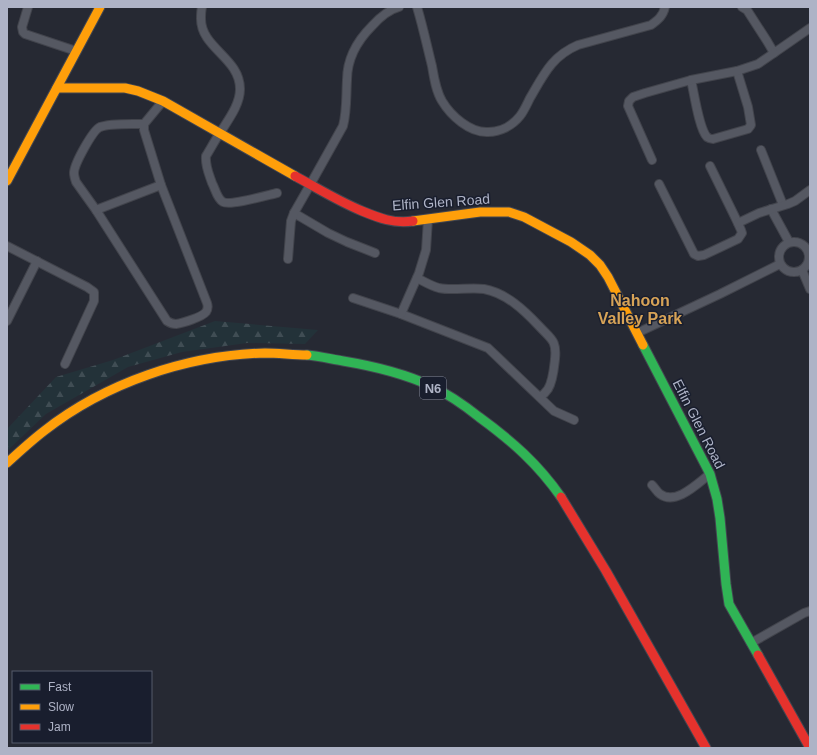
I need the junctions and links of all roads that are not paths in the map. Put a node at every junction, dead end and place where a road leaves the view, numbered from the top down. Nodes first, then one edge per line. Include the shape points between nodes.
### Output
1 (28, 7) edge
2 (100, 7) edge
3 (202, 7) edge
4 (399, 7) edge
5 (417, 7) edge
6 (665, 7) edge
7 (742, 7) edge
8 (810, 28) edge
9 (76, 51) junction
10 (774, 53) junction
11 (736, 71) junction
12 (691, 80) junction
13 (57, 88) junction
14 (163, 101) junction
15 (144, 124) junction
16 (220, 133) junction
17 (761, 150) dead end
18 (652, 160) dead end
19 (710, 166) dead end
20 (7, 180) edge
21 (659, 184) dead end
22 (161, 185) junction
23 (310, 185) junction
24 (810, 190) edge
25 (277, 193) dead end
26 (783, 205) junction
27 (771, 209) junction
28 (96, 210) junction
29 (294, 212) junction
30 (428, 219) junction
31 (738, 223) junction
32 (789, 242) junction
33 (7, 246) edge
34 (375, 253) dead end
35 (288, 259) dead end
36 (37, 261) junction
37 (780, 264) junction
38 (802, 270) junction
39 (416, 278) junction
40 (810, 289) edge
41 (353, 298) dead end
42 (401, 314) junction
43 (7, 321) edge
44 (638, 333) junction
45 (65, 364) dead end
46 (540, 397) junction
47 (574, 420) dead end
48 (7, 462) edge
49 (710, 474) junction
50 (652, 485) dead end
51 (810, 611) edge
52 (751, 644) junction
53 (706, 748) edge
54 (810, 748) edge

1 - 9 street via 23,32
2 - 9 main road
3 - 16 street via 201,23 204,35 232,66 239,79 238,100
4 - 23 street via 379,18 360,38 355,48 348,70 346,117
5 - 6 street via 442,101 452,114 467,126 482,132 496,132 520,117 545,72 560,55 578,45 651,25 659,19
7 - 10 street via 747,10
8 - 10 street
9 - 13 main road
10 - 11 street via 758,64
11 - 12 street
11 - 12 street via 751,125 748,129 713,139 706,136 702,126
12 - 18 street via 645,92 629,101 628,106
13 - 14 main road, Elfin Glen Road via 125,88
13 - 20 main road
14 - 15 street
14 - 16 main road, Elfin Glen Road
15 - 22 street
15 - 28 street via 106,125 99,127 91,136 75,165 74,172 76,182
16 - 23 main road, Elfin Glen Road
16 - 25 street via 206,156 206,161 220,199 227,203
17 - 26 street
19 - 31 street
21 - 31 street via 696,255 704,256 738,238 742,233
22 - 28 street
22 - 28 street via 207,303 207,310 198,317 175,324 167,321
23 - 29 street
23 - 30 main road, Elfin Glen Road via 343,203 392,222
24 - 26 street via 795,201
26 - 27 street
27 - 31 street
27 - 32 street
29 - 34 street via 328,233
29 - 35 street
30 - 39 street via 426,250
30 - 44 main road, Elfin Glen Road via 480,212 509,212 524,217 571,242 600,265
32 - 37 street via 779,251
32 - 38 street via 798,242 808,251 808,264
33 - 36 street
36 - 43 street
36 - 45 street via 94,292 94,301
37 - 38 street via 787,271
37 - 44 street
38 - 40 street
39 - 42 street
39 - 46 street via 436,288 484,289 507,298 520,307 552,340 555,347 550,384
41 - 42 street
42 - 46 street via 488,348
44 - 49 main road, Elfin Glen Road
46 - 47 street via 554,411
48 - 53 main road, N6 via 49,426 103,392 158,370 218,357 282,353 341,359 406,377 438,390 505,436 547,478 596,554
49 - 50 street via 680,496 660,494
49 - 52 main road, Elfin Glen Road via 716,492 721,525 726,592 729,604
51 - 52 street
52 - 54 main road, Elfin Glen Road

